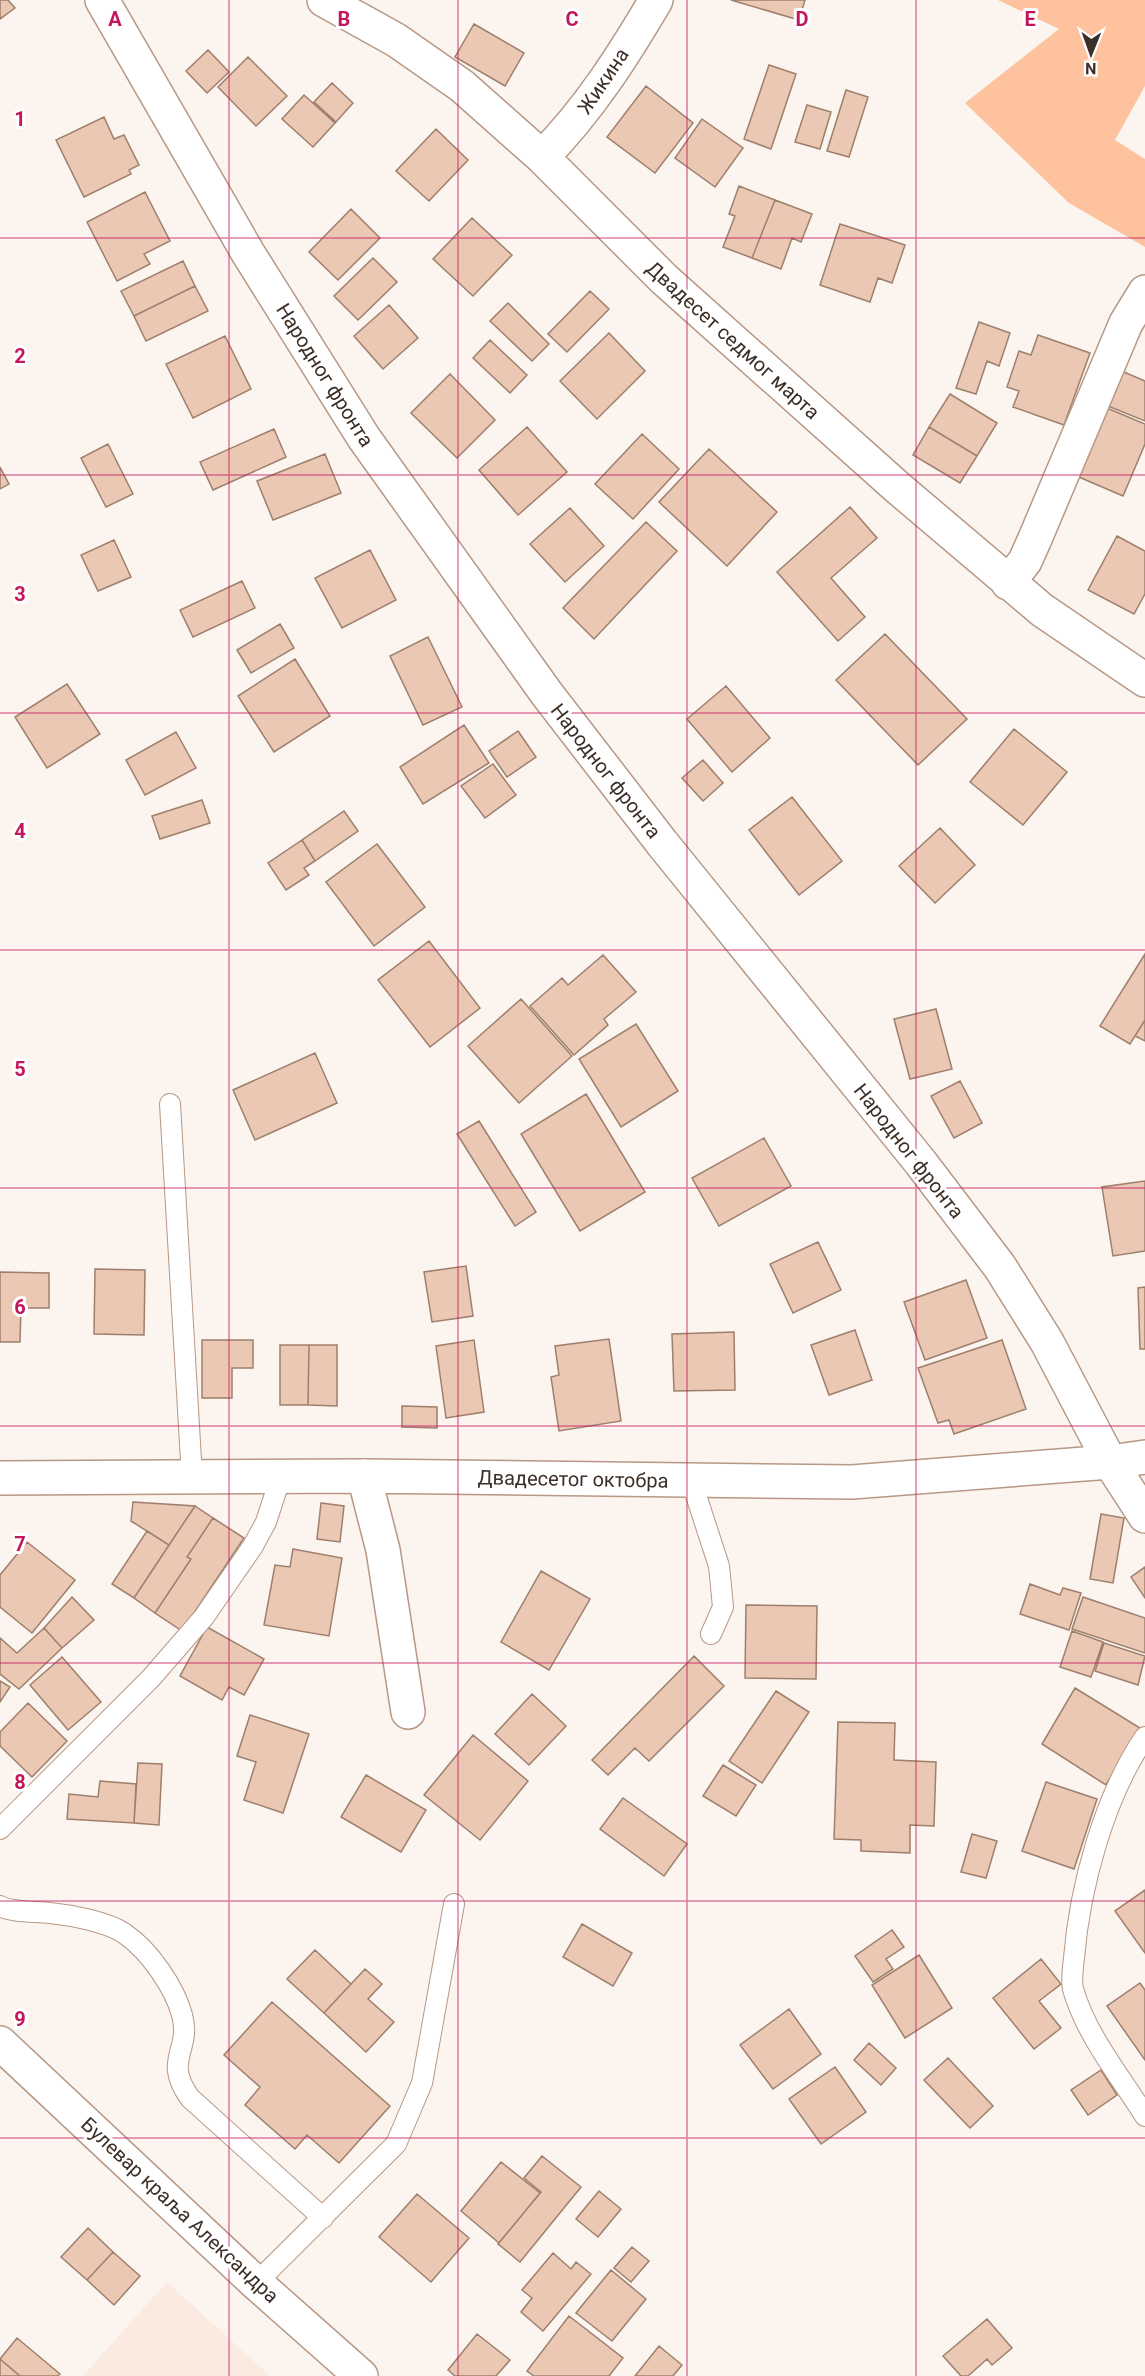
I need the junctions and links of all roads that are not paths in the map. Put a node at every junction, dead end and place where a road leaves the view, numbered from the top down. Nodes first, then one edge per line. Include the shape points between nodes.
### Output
1 (102, 0) edge
2 (324, 0) edge
3 (656, 0) edge
4 (543, 157) junction
5 (1145, 292) edge
6 (1008, 583) junction
7 (1145, 680) edge
8 (170, 1104) dead end
9 (1145, 1456) edge
10 (1110, 1462) junction
11 (281, 1476) junction
12 (364, 1476) junction
13 (192, 1477) junction
14 (0, 1478) edge
15 (691, 1480) junction
16 (1145, 1516) edge
17 (711, 1635) dead end
18 (408, 1712) dead end
19 (1145, 1737) edge
20 (0, 1829) edge
21 (454, 1904) dead end
22 (0, 1906) edge
23 (0, 2043) edge
24 (1145, 2116) edge
25 (323, 2218) junction
26 (256, 2283) junction
27 (361, 2376) edge

1 - 10 street, Народног фронта via 248,253 364,438 554,703 1000,1267 1047,1342
2 - 4 street, Двадесет седмог марта via 427,60
3 - 4 street, Жикина via 598,91
4 - 6 street, Двадесет седмог марта via 664,279
5 - 6 street via 1126,323 1025,561
6 - 7 street, Двадесет седмог марта
8 - 13 lane
9 - 10 street, Двадесетог октобра
10 - 15 street, Двадесетог октобра via 852,1482
10 - 16 street, Народног фронта
11 - 12 street, Двадесетог октобра
11 - 13 street, Двадесетог октобра
11 - 20 lane via 254,1546 204,1617 151,1678
12 - 15 street, Двадесетог октобра
12 - 18 street via 383,1550
13 - 14 street, Двадесетог октобра
15 - 17 lane via 719,1566 723,1607
19 - 24 lane via 1111,1802 1096,1848 1076,1929 1072,1986 1081,2013
21 - 25 lane via 422,2083 396,2144
22 - 25 lane via 90,1920 125,1933 160,1970 176,1996 183,2019 177,2067 181,2085 190,2098
23 - 26 street, Булевар краља Александра
25 - 26 lane
26 - 27 street, Булевар краља Александра

